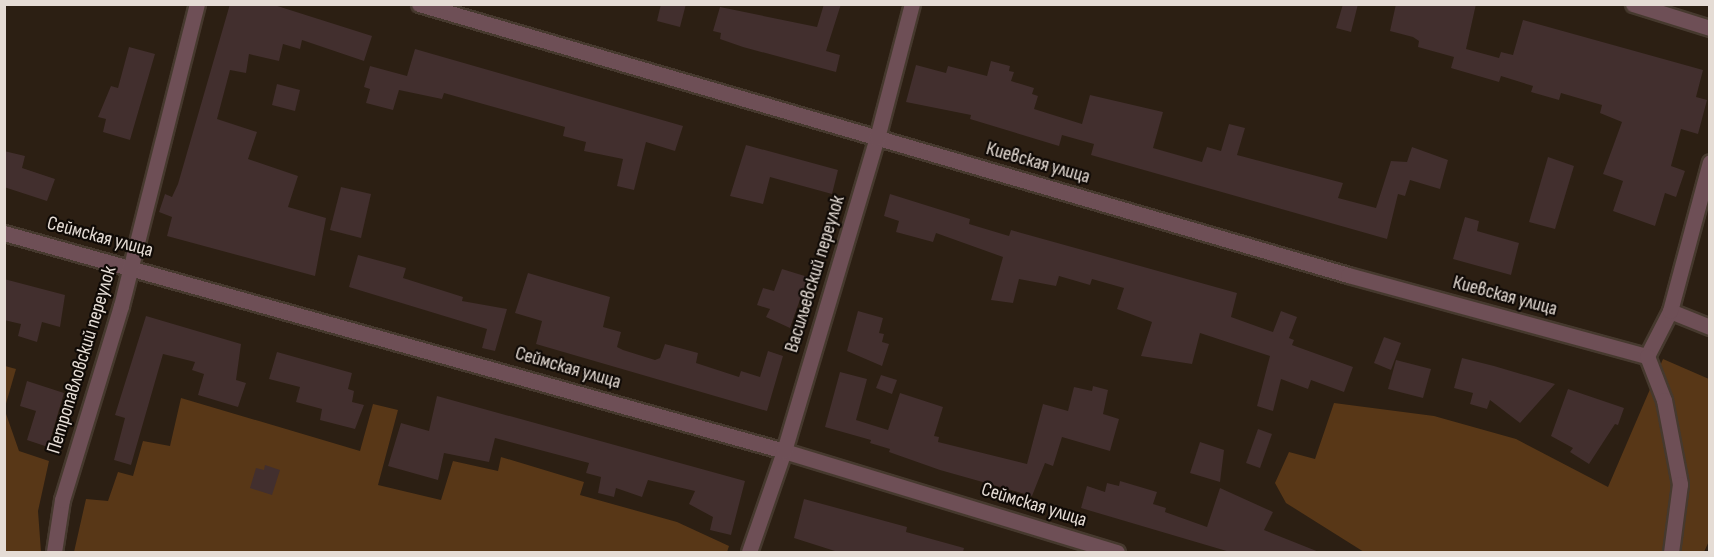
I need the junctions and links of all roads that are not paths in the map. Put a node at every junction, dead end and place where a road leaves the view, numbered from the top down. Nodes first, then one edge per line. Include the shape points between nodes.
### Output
1 (197, 4) edge
2 (419, 4) edge
3 (912, 4) edge
4 (1633, 4) edge
5 (1710, 28) edge
6 (877, 138) junction
7 (1710, 162) edge
8 (4, 233) edge
9 (132, 267) junction
10 (1670, 311) junction
11 (1710, 327) edge
12 (1647, 356) junction
13 (784, 451) junction
14 (54, 552) edge
15 (749, 552) edge
16 (1117, 552) edge
17 (1671, 552) edge

1 - 9 street, Петропавловский переулок
2 - 6 street, Киевская улица
3 - 6 street, Васильевский переулок
4 - 5 street
6 - 12 street, Киевская улица via 1348,275
6 - 13 street, Васильевский переулок
7 - 10 street
8 - 9 street, Сеймская улица
9 - 13 street, Сеймская улица
9 - 14 street, Петропавловский переулок via 62,500
10 - 11 street
10 - 12 street
12 - 17 street via 1664,400 1680,484
13 - 15 street, Васильевский переулок
13 - 16 street, Сеймская улица

